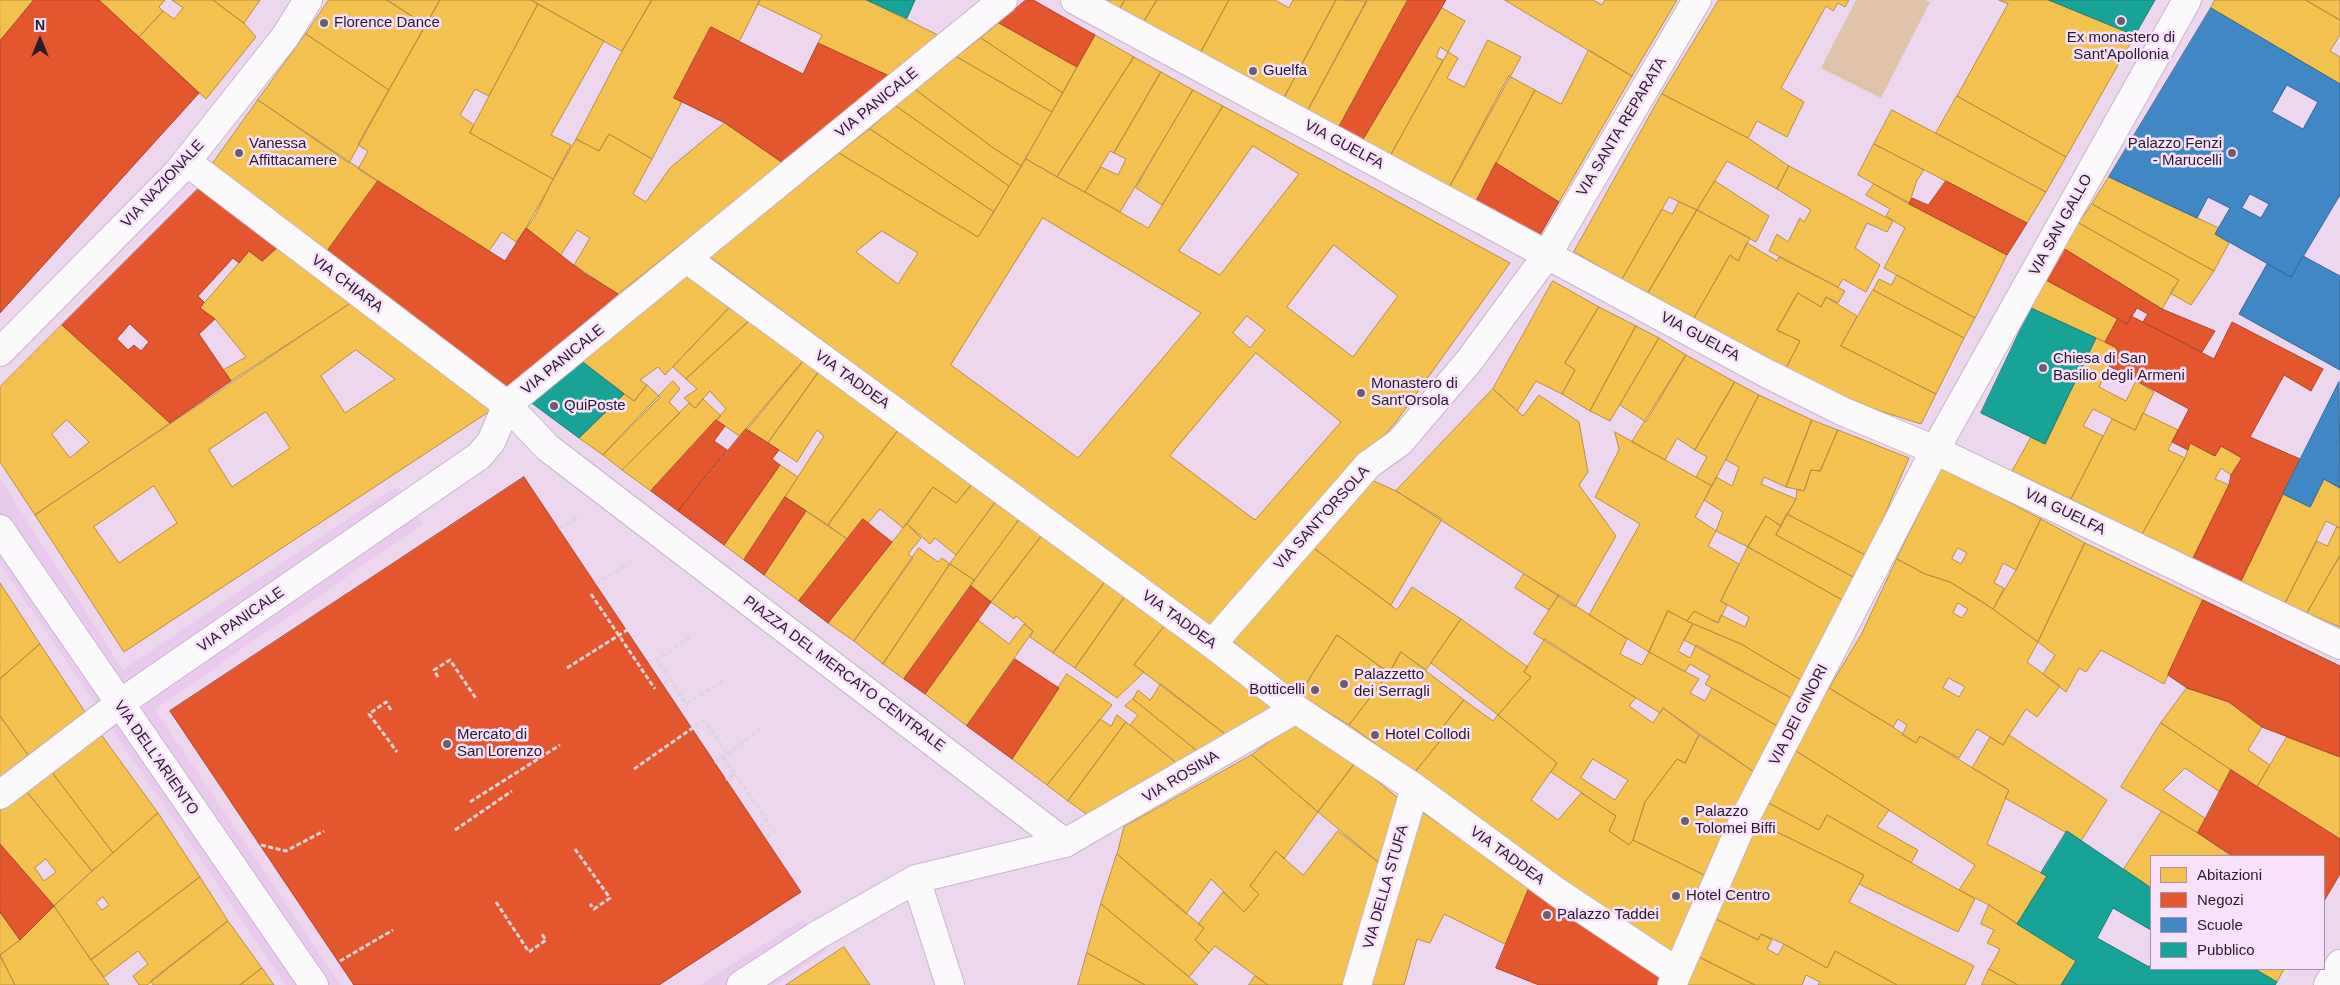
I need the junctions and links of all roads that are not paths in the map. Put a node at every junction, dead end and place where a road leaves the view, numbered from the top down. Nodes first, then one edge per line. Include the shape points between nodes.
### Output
1 (308, 0) edge
2 (1003, 0) edge
3 (1075, 0) edge
4 (1697, 0) edge
5 (2187, 0) edge
6 (187, 162) junction
7 (1547, 255) junction
8 (687, 259) junction
9 (0, 352) edge
10 (507, 406) junction
11 (1935, 450) junction
12 (0, 529) edge
13 (1212, 644) junction
14 (2340, 645) edge
15 (119, 704) junction
16 (1296, 709) junction
17 (1415, 788) junction
18 (0, 796) edge
19 (1065, 843) junction
20 (916, 880) junction
21 (2340, 964) edge
22 (1674, 978) edge
23 (314, 985) edge
24 (741, 985) edge
25 (950, 985) edge
26 (1357, 985) edge
27 (2328, 985) edge

1 - 6 street, VIA NAZIONALE via 285,37
2 - 8 street, VIA PANICALE
3 - 7 street, VIA GUELFA
4 - 7 street, VIA SANTA REPARATA
5 - 11 street, VIA SAN GALLO
6 - 9 street, VIA NAZIONALE
6 - 10 street, VIA CHIARA
7 - 11 street, VIA GUELFA via 1844,412
7 - 13 street, VIA SANT'ORSOLA via 1463,368 1400,442 1368,465
8 - 10 street, VIA PANICALE
8 - 13 street, VIA TADDEA
10 - 15 street, VIA PANICALE via 491,442 479,456
10 - 19 street, PIAZZA DEL MERCATO CENTRALE via 548,448
11 - 14 street, VIA GUELFA
11 - 22 street, VIA DEI GINORI via 1742,824
12 - 15 street, VIA DELL'ARIENTO
13 - 16 street, VIA TADDEA
15 - 18 street, VIA PANICALE
15 - 23 street, VIA DELL'ARIENTO
16 - 17 street, VIA TADDEA
16 - 19 street, VIA ROSINA
17 - 22 street, VIA TADDEA
17 - 26 street, VIA DELLA STUFA
19 - 20 street
20 - 24 street via 816,936
20 - 25 street
21 - 27 street

